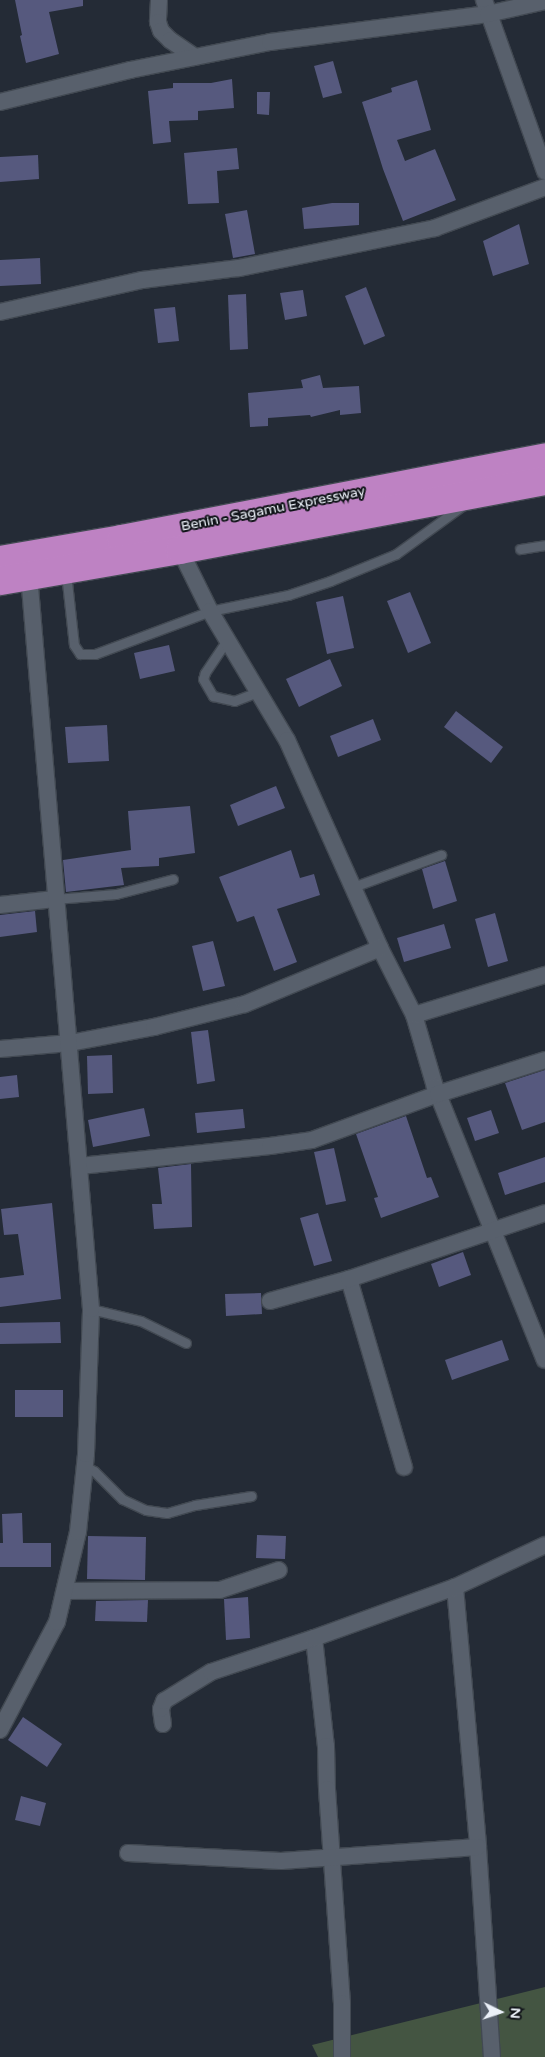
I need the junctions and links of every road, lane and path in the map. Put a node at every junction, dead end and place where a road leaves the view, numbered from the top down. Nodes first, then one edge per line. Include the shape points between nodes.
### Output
1 (160, 0) edge
2 (545, 1) edge
3 (486, 7) edge
4 (195, 57) junction
5 (0, 102) edge
6 (545, 171) edge
7 (545, 187) edge
8 (0, 312) edge
9 (545, 457) edge
10 (545, 481) edge
11 (480, 493) junction
12 (545, 545) edge
13 (520, 549) dead end
14 (180, 550) junction
15 (0, 560) edge
16 (65, 570) junction
17 (29, 576) junction
18 (0, 581) edge
19 (210, 612) junction
20 (227, 640) junction
21 (258, 692) junction
22 (441, 855) dead end
23 (173, 879) dead end
24 (353, 887) junction
25 (55, 899) junction
26 (0, 905) edge
27 (380, 948) junction
28 (545, 975) edge
29 (414, 1015) junction
30 (70, 1043) junction
31 (0, 1049) edge
32 (545, 1060) edge
33 (438, 1094) junction
34 (80, 1166) junction
35 (545, 1213) edge
36 (492, 1231) junction
37 (349, 1279) junction
38 (270, 1301) dead end
39 (90, 1309) junction
40 (186, 1343) dead end
41 (545, 1360) edge
42 (85, 1466) junction
43 (404, 1467) dead end
44 (252, 1496) dead end
45 (545, 1545) edge
46 (279, 1570) dead end
47 (455, 1587) junction
48 (64, 1591) junction
49 (314, 1638) junction
50 (163, 1724) dead end
51 (0, 1730) edge
52 (478, 1847) junction
53 (128, 1853) dead end
54 (331, 1858) junction
55 (342, 2057) edge
56 (492, 2057) edge

1 - 4 street via 158,22 161,31
2 - 3 street
3 - 4 street
3 - 6 street
4 - 5 street
7 - 8 street via 435,228 239,268 142,280
9 - 15 highway, Benin - Sagamu Expressway
10 - 11 highway
11 - 14 highway
11 - 19 lane via 396,554 288,595
12 - 13 lane
14 - 16 highway
14 - 19 street
16 - 17 highway
16 - 19 lane via 74,645 80,654 95,654
17 - 18 highway
17 - 25 street
19 - 20 street
20 - 21 street
20 - 21 lane via 204,673 203,679 212,696 234,701
21 - 24 street via 286,740
22 - 24 lane
23 - 25 lane via 116,894
24 - 27 street
25 - 26 street
25 - 30 street
27 - 29 street
27 - 30 street via 245,1004 154,1027
28 - 29 street
29 - 33 street
30 - 31 street
30 - 34 street
32 - 33 street
33 - 34 street via 312,1140
33 - 36 street
34 - 39 street
35 - 36 street
36 - 37 street
36 - 41 street
37 - 38 street
37 - 43 street
39 - 40 lane via 141,1321
39 - 42 street
42 - 44 lane via 122,1499 146,1510 168,1513
42 - 48 street via 78,1532
45 - 47 street
46 - 48 street via 220,1590
47 - 49 street
47 - 52 street
48 - 51 street via 57,1622
49 - 50 street via 211,1672 164,1701
49 - 54 street via 326,1746
52 - 54 street
52 - 56 street
53 - 54 street via 260,1860
54 - 55 street via 342,2003

